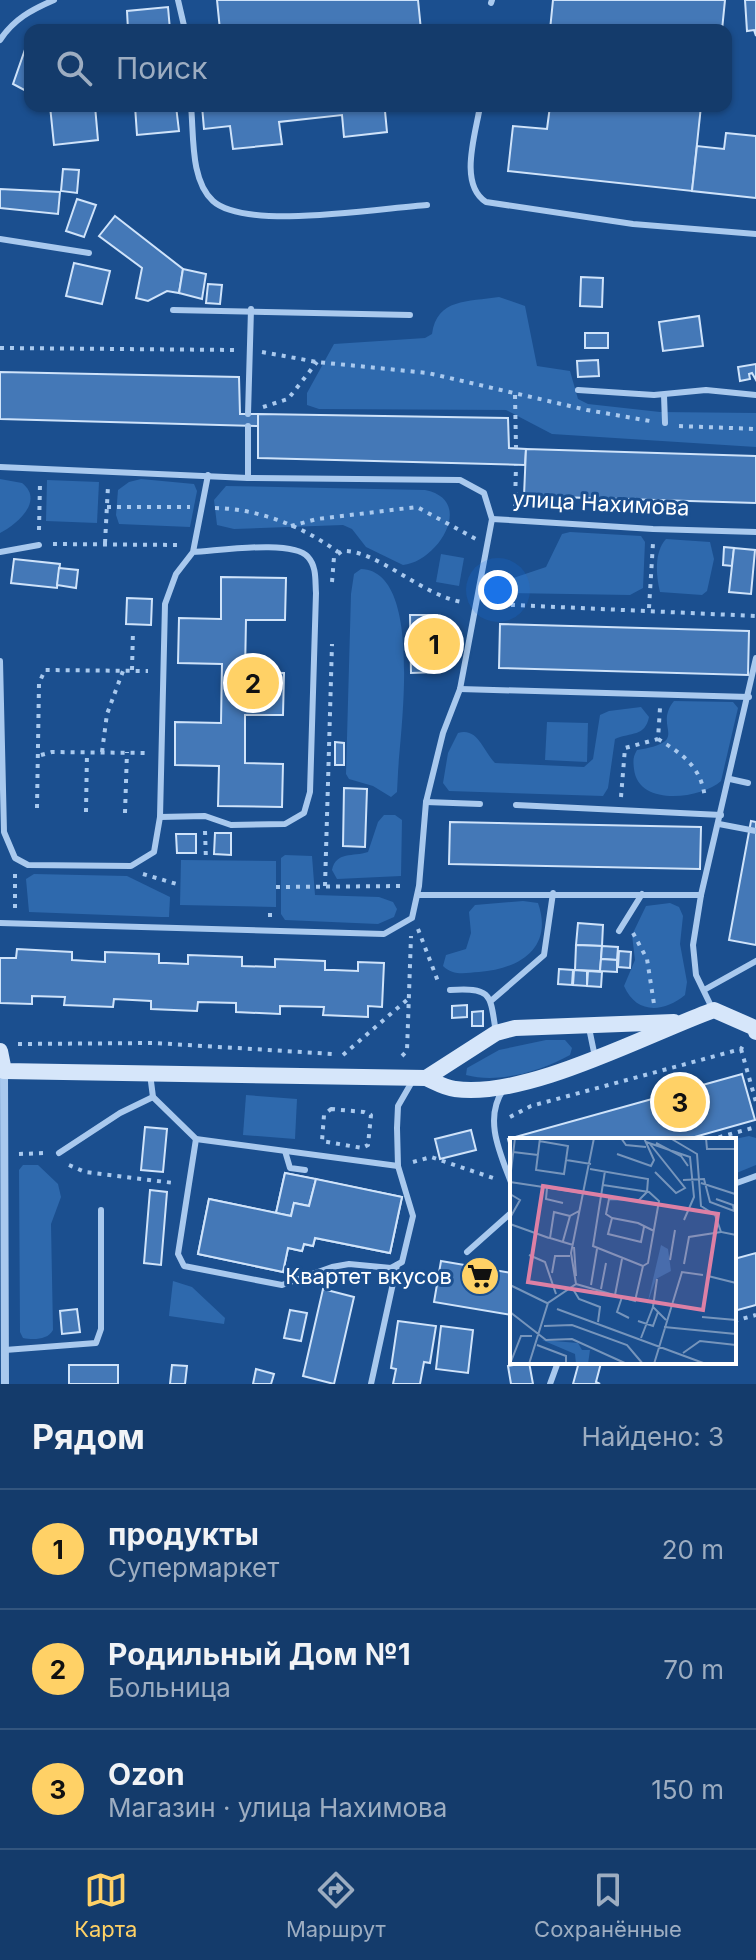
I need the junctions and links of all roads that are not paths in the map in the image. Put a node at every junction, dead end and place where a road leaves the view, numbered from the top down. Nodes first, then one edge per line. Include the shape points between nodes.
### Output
1 (54, 0) edge
2 (178, 0) edge
3 (184, 24) edge
4 (0, 40) edge
5 (192, 112) edge
6 (479, 112) edge
7 (427, 205) dead end
8 (756, 234) edge
9 (0, 239) edge
10 (89, 253) dead end
11 (251, 309) junction
12 (173, 310) dead end
13 (410, 315) dead end
14 (578, 390) dead end
15 (664, 395) junction
16 (756, 395) edge
17 (248, 411) road end
18 (665, 423) dead end
19 (248, 426) dead end
20 (0, 467) edge
21 (208, 475) junction
22 (248, 478) junction
23 (492, 519) junction
24 (756, 532) edge
25 (39, 545) road end
26 (194, 549) junction
27 (0, 552) edge
28 (756, 658) edge
29 (0, 661) edge
30 (460, 689) junction
31 (749, 697) junction
32 (730, 779) junction
33 (748, 783) dead end
34 (426, 802) junction
35 (480, 804) dead end
36 (516, 805) dead end
37 (721, 815) junction
38 (160, 817) junction
39 (719, 824) junction
40 (756, 831) edge
41 (553, 893) junction
42 (642, 894) junction
43 (418, 895) junction
44 (701, 895) junction
45 (0, 923) edge
46 (619, 931) dead end
47 (756, 961) edge
48 (450, 990) road end
49 (704, 990) junction
50 (492, 1000) junction
51 (714, 1010) junction
52 (679, 1022) junction
53 (588, 1024) junction
54 (756, 1029) edge
55 (496, 1033) junction
56 (8, 1047) edge
57 (596, 1060) junction
58 (4, 1071) junction
59 (150, 1074) junction
60 (420, 1078) junction
61 (506, 1085) junction
62 (153, 1097) junction
63 (196, 1139) junction
64 (285, 1151) junction
65 (59, 1153) road end
66 (398, 1166) junction
67 (305, 1170) dead end
68 (756, 1176) edge
69 (510, 1180) edge
70 (736, 1183) edge
71 (101, 1210) dead end
72 (510, 1214) edge
73 (467, 1252) dead end
74 (400, 1263) junction
75 (5, 1350) junction
76 (557, 1364) edge
77 (5, 1384) edge
78 (371, 1384) edge
79 (550, 1384) edge

1 - 4 lane via 9,26
2 - 3 lane
5 - 7 lane via 197,170 211,200 228,211 291,216
6 - 8 lane via 470,178 486,202 633,224
9 - 10 lane
11 - 12 lane
11 - 13 lane
11 - 17 lane
14 - 15 lane
15 - 16 lane via 706,390
15 - 18 lane
19 - 22 lane
20 - 21 lane
21 - 22 lane
21 - 26 lane
22 - 23 lane via 460,480 484,493
23 - 24 lane, улица Нахимова
23 - 30 lane, улица Нахимова
25 - 27 lane
26 - 38 lane via 168,593
26 - 38 lane via 291,547 312,563 316,593 310,792 304,813 285,824 231,825 205,816
28 - 31 lane
29 - 38 lane via 4,832 15,858 28,865 131,866 154,852
30 - 31 lane
30 - 34 lane, улица Нахимова
31 - 32 lane
32 - 33 lane
32 - 37 lane
34 - 35 lane
34 - 43 lane, улица Нахимова
36 - 37 lane
37 - 39 lane
39 - 40 lane
39 - 44 lane
41 - 42 lane
41 - 43 lane
41 - 50 lane via 544,955
42 - 44 lane
42 - 46 lane
43 - 45 lane, улица Нахимова via 412,917 384,934
44 - 49 lane via 693,961
47 - 49 lane
48 - 50 lane via 477,989
49 - 51 lane
50 - 55 lane
51 - 52 main road
51 - 54 main road
52 - 53 main road
52 - 57 main road
53 - 55 main road
53 - 57 lane
55 - 60 main road
56 - 58 main road
57 - 61 main road
58 - 59 main road
58 - 75 street
59 - 60 main road
59 - 62 lane
60 - 61 main road via 452,1089
60 - 66 lane via 398,1106
61 - 69 lane via 492,1122
62 - 63 lane
62 - 65 lane
63 - 64 lane
63 - 74 lane via 178,1254 184,1266 282,1285 332,1267
64 - 66 lane
64 - 67 lane via 290,1168
66 - 74 lane via 413,1216
68 - 70 lane
71 - 75 lane via 101,1329 96,1343
72 - 73 lane
74 - 78 lane
75 - 77 street
76 - 79 lane

